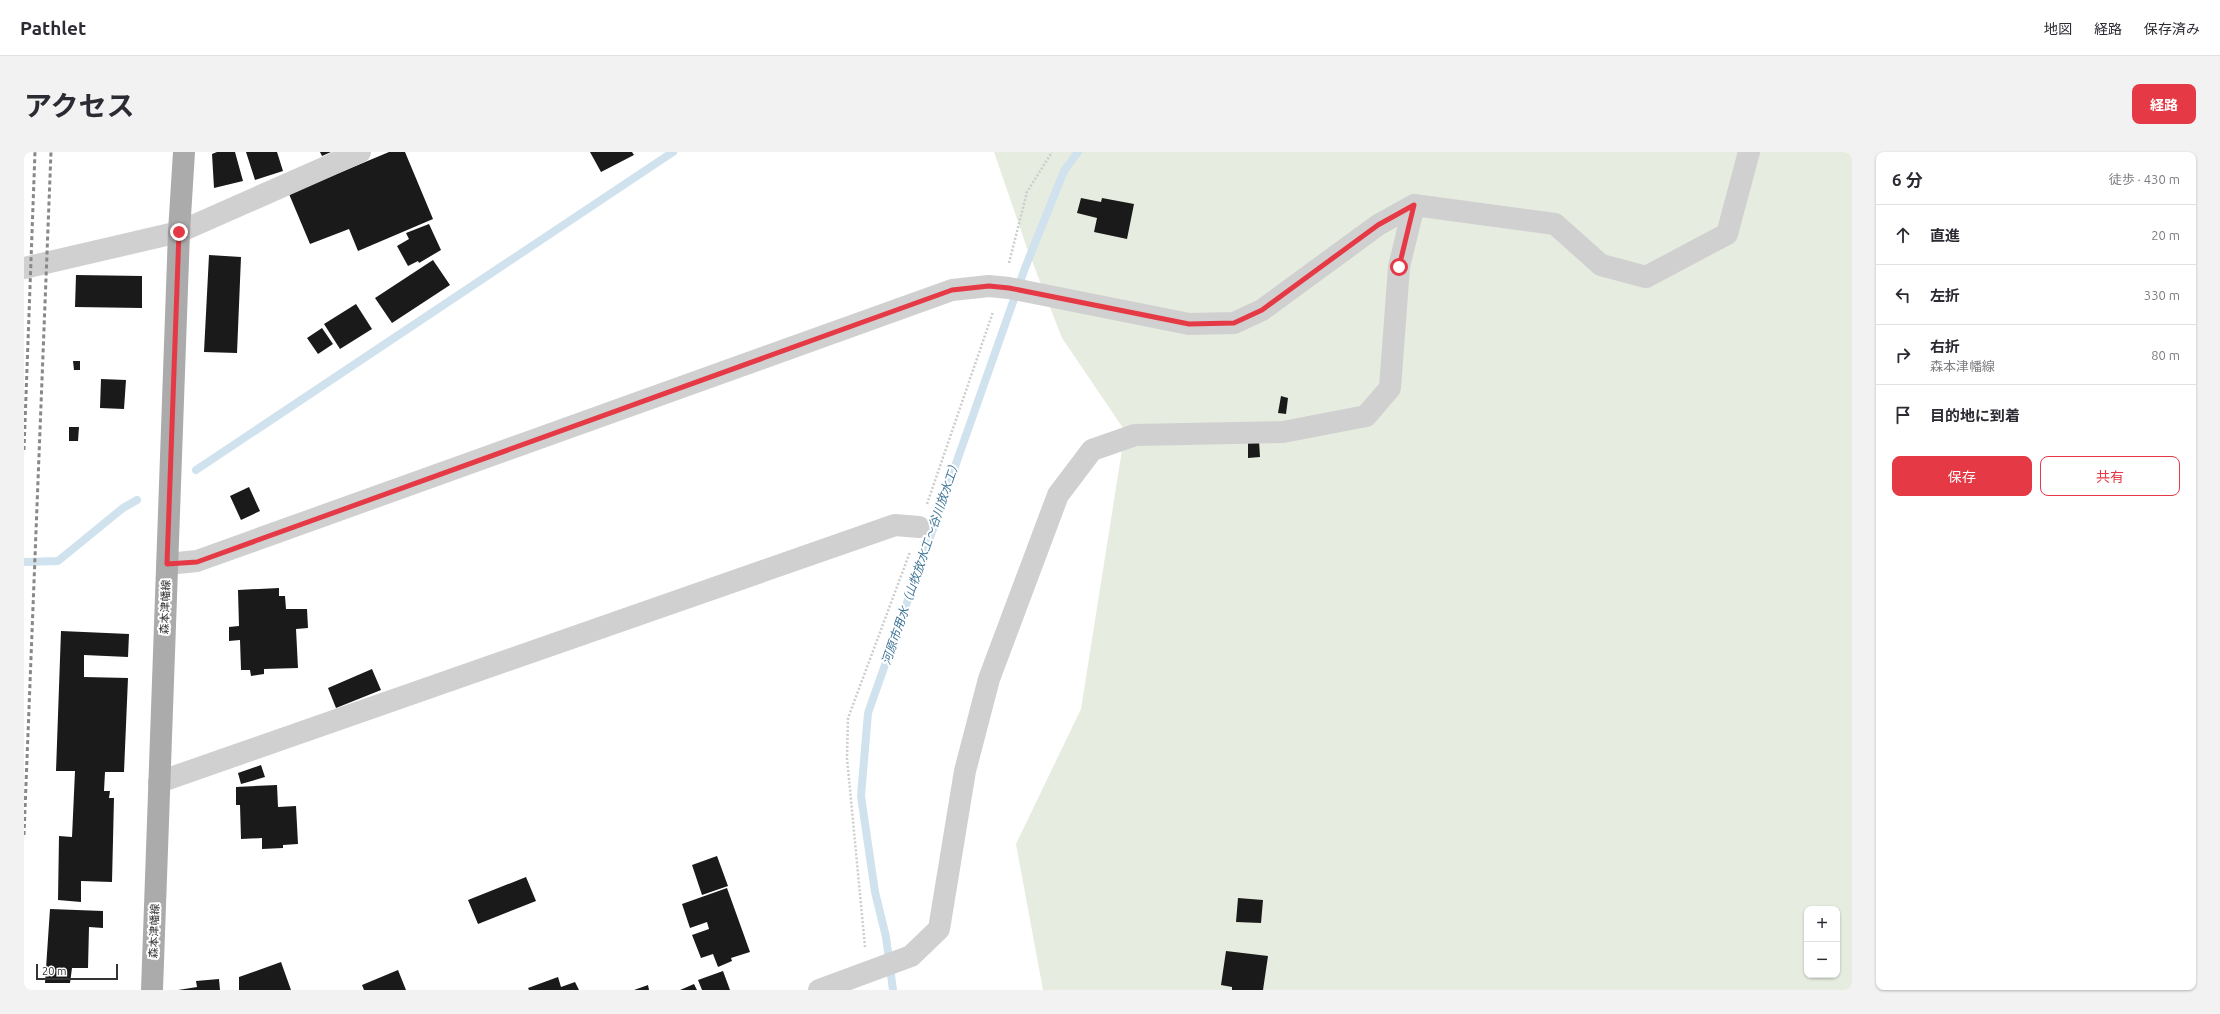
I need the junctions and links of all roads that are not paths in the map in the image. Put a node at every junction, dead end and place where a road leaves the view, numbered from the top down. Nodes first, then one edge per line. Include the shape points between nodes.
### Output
1 (184, 152) edge
2 (360, 152) edge
3 (1749, 152) edge
4 (1414, 205) junction
5 (179, 232) junction
6 (24, 268) edge
7 (919, 527) road end
8 (167, 564) junction
9 (159, 782) junction
10 (879, 973) edge
11 (152, 990) edge
12 (819, 990) edge

1 - 5 main road, 森本津幡線
2 - 5 street
3 - 4 street via 1727,234 1646,277 1601,265 1555,224
4 - 8 street via 1378,225 1262,310 1234,323 1189,324 989,286 952,290 197,562
4 - 10 street via 1399,267 1390,388 1366,416 1283,432 1135,435 1092,450 1058,495 989,679 965,771 939,929 911,956
5 - 6 street
5 - 8 main road, 森本津幡線
7 - 9 street via 895,525
8 - 9 main road, 森本津幡線
9 - 11 main road, 森本津幡線
10 - 12 street

